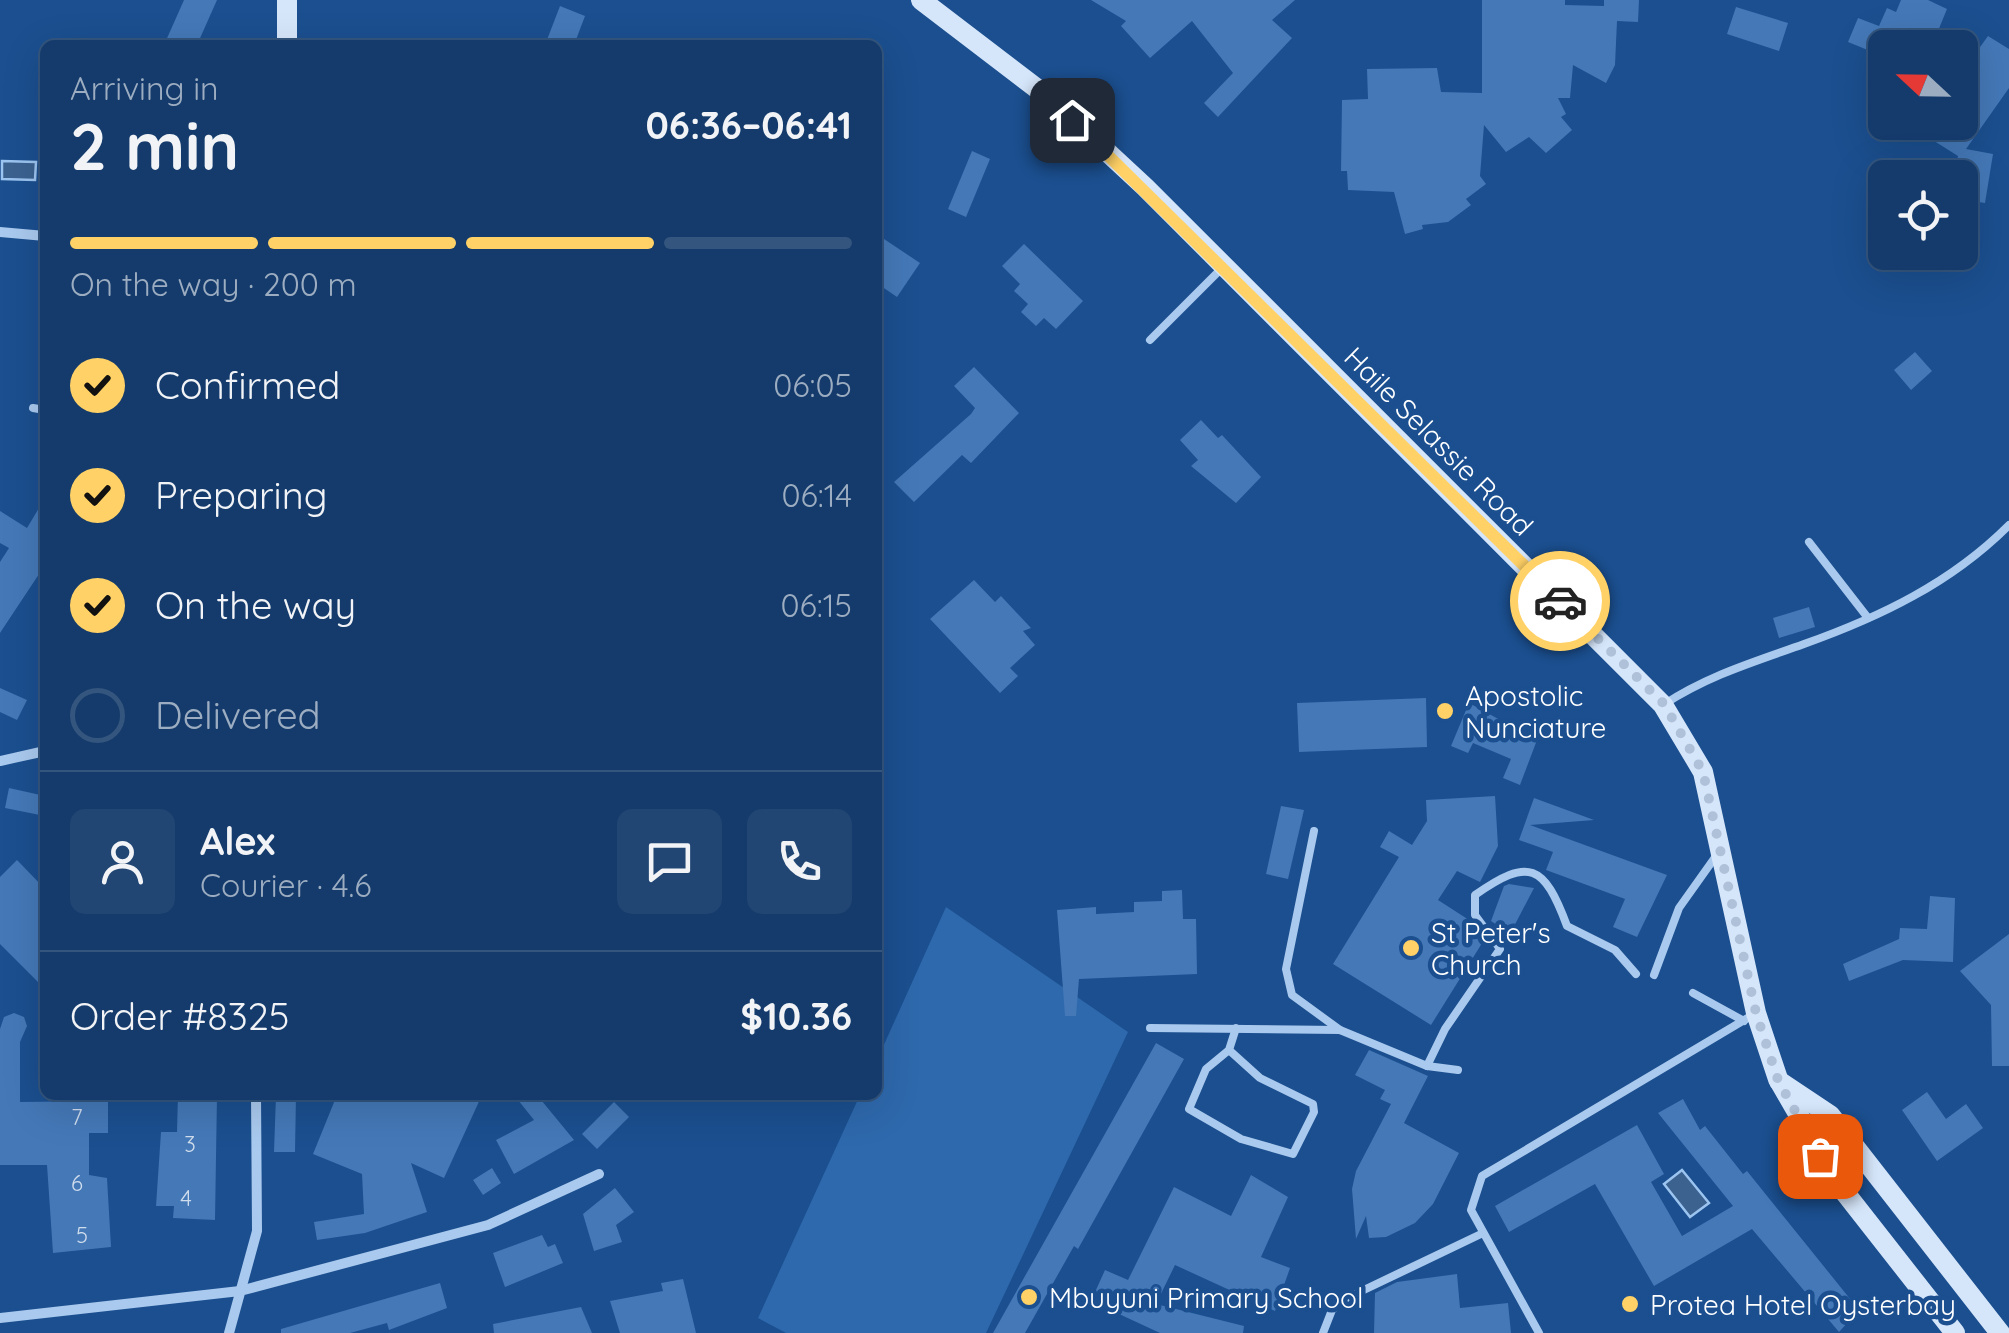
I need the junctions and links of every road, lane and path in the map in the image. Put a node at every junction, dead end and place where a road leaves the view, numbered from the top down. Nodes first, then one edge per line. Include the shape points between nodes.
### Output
1 (288, 0) edge
2 (921, 0) edge
3 (287, 40) edge
4 (0, 232) edge
5 (40, 236) edge
6 (1224, 266) junction
7 (1150, 340) dead end
8 (33, 408) dead end
9 (40, 409) edge
10 (2009, 525) edge
11 (1809, 542) dead end
12 (1868, 618) junction
13 (1664, 704) junction
14 (40, 752) edge
15 (0, 761) edge
16 (1314, 831) dead end
17 (1720, 851) junction
18 (1636, 974) dead end
19 (1654, 976) dead end
20 (1693, 993) dead end
21 (1750, 1017) junction
22 (1150, 1028) dead end
23 (1236, 1028) junction
24 (1340, 1030) junction
25 (1229, 1050) junction
26 (1426, 1066) junction
27 (1458, 1070) dead end
28 (1778, 1080) junction
29 (256, 1100) edge
30 (599, 1174) dead end
31 (1481, 1234) junction
32 (240, 1291) junction
33 (0, 1318) edge
34 (230, 1333) edge
35 (1323, 1333) edge
36 (1539, 1333) edge
37 (1955, 1333) edge
38 (2000, 1333) edge

1 - 3 street
2 - 6 street, Haile Selassie Road via 1048,97
4 - 5 street
6 - 7 lane
6 - 13 street, Haile Selassie Road
8 - 9 lane
10 - 12 lane via 1940,582
11 - 12 lane
12 - 13 lane via 1706,678
13 - 17 street, Haile Selassie Road via 1703,772
14 - 15 street
16 - 24 lane via 1286,968 1292,995
17 - 19 lane via 1679,908
17 - 21 street, Haile Selassie Road
18 - 26 lane via 1615,950 1567,926 1554,891 1542,880 1526,870 1508,872 1475,894 1475,915 1500,948
20 - 21 lane
21 - 28 street, Haile Selassie Road
21 - 31 lane via 1482,1176 1471,1210
22 - 23 lane
23 - 24 lane
23 - 25 lane
24 - 26 lane
25 - 25 lane via 1260,1078 1314,1104 1292,1154 1241,1138 1188,1109 1206,1069
26 - 27 lane
28 - 37 street, Haile Selassie Road via 1839,1184
28 - 38 street via 1830,1116
29 - 32 street via 256,1231
30 - 32 street via 488,1225
31 - 35 lane via 1345,1300 1332,1310
31 - 36 lane
32 - 33 street
32 - 34 street

